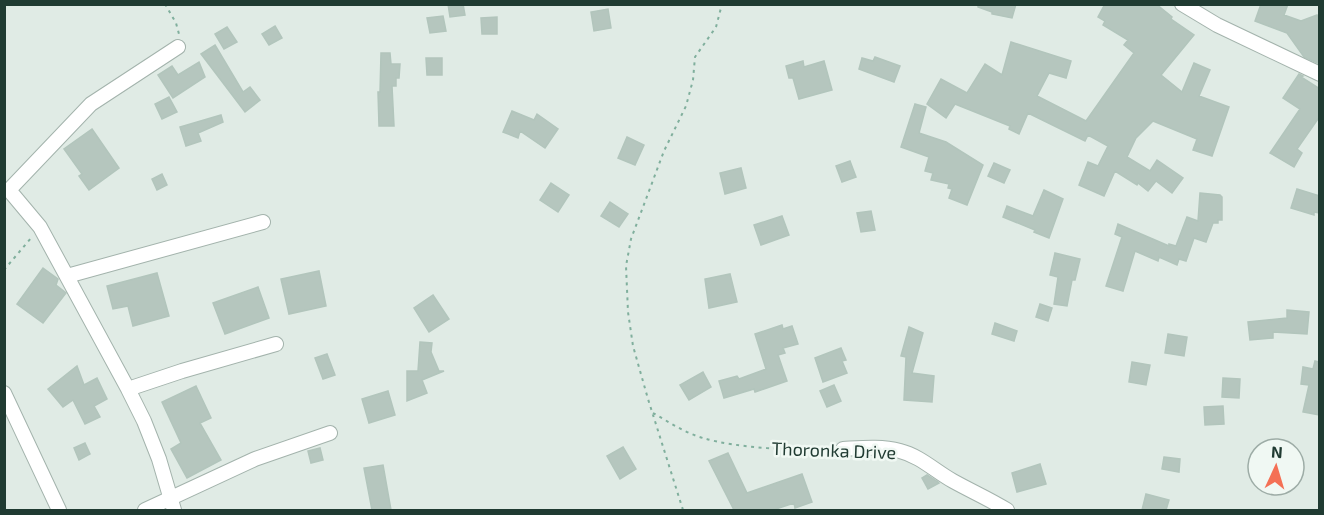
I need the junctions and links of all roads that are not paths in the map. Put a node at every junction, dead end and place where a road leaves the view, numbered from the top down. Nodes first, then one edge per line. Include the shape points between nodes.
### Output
1 (1182, 4) edge
2 (178, 47) road end
3 (1320, 74) edge
4 (7, 187) edge
5 (263, 222) dead end
6 (67, 276) junction
7 (276, 344) dead end
8 (128, 389) junction
9 (4, 393) edge
10 (330, 433) dead end
11 (843, 449) road end
12 (172, 504) edge
13 (59, 510) edge
14 (145, 510) edge
15 (1007, 510) edge

1 - 3 street
2 - 4 street via 91,104
4 - 6 street via 40,227
5 - 6 street
6 - 8 street
7 - 8 street
8 - 12 street via 155,449
9 - 13 street
10 - 12 street via 255,459
11 - 15 street, Thoronka Drive via 902,451
12 - 14 street

